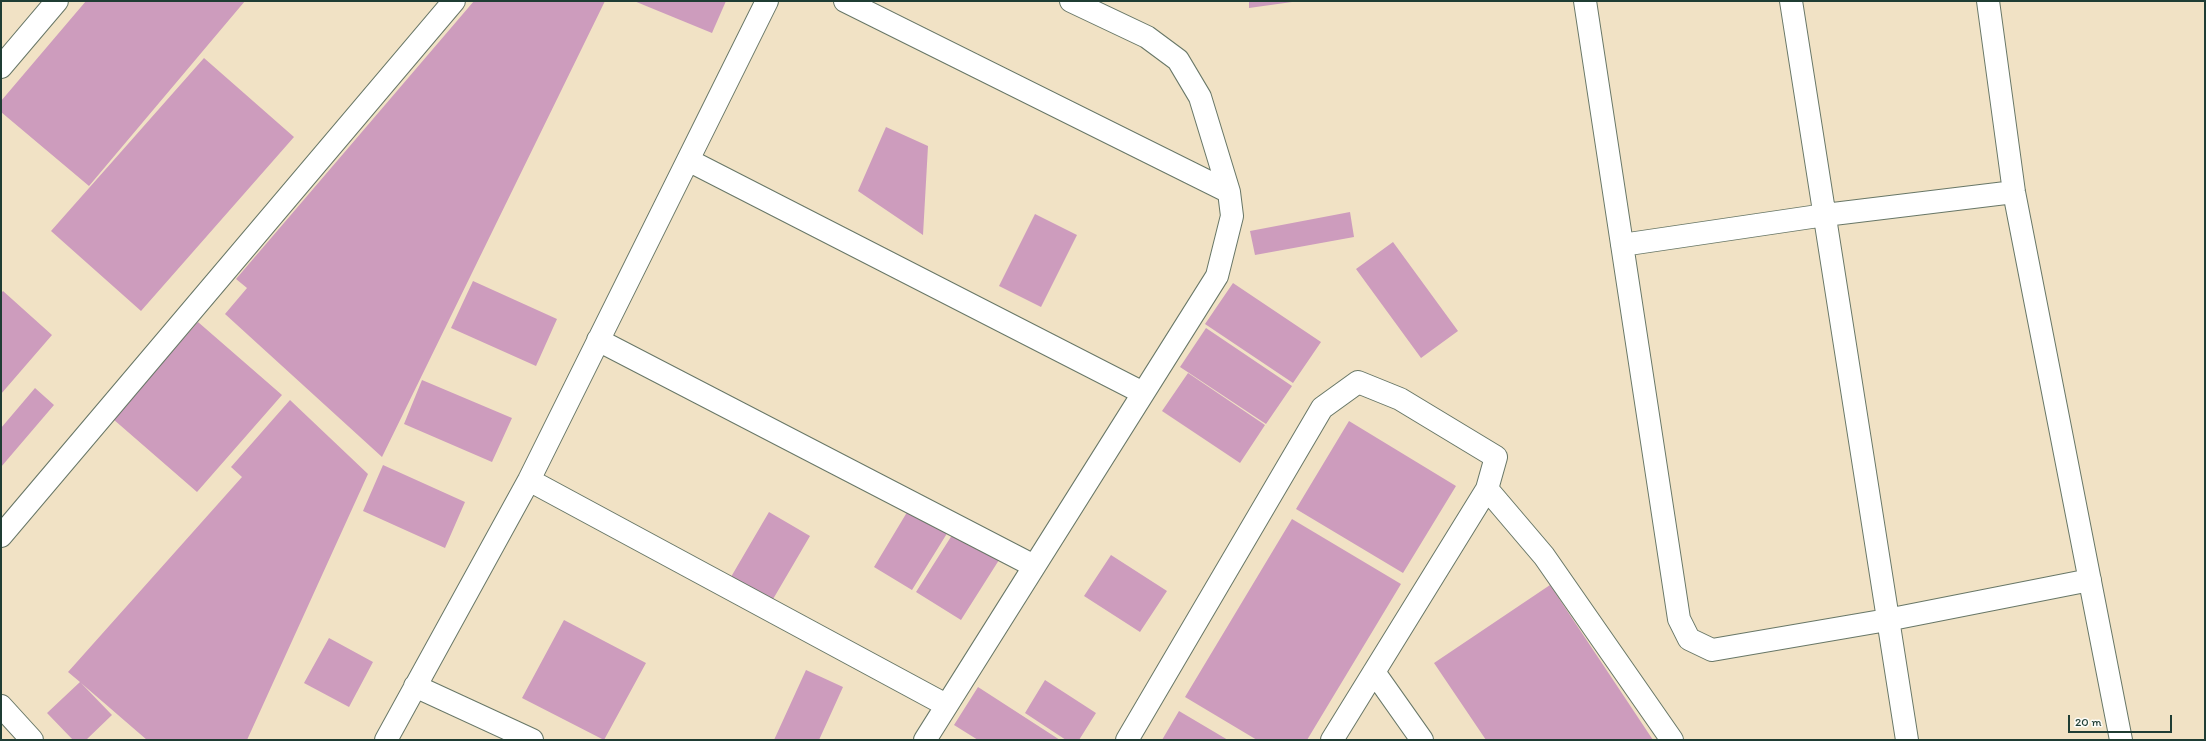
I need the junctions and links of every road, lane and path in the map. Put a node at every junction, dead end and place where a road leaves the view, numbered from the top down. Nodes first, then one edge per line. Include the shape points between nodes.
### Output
1 (57, 1) edge
2 (454, 1) edge
3 (767, 1) edge
4 (845, 1) edge
5 (1071, 1) edge
6 (1585, 1) edge
7 (1791, 1) edge
8 (1988, 1) edge
9 (1, 67) edge
10 (688, 160) junction
11 (1229, 192) junction
12 (2014, 192) junction
13 (1824, 215) junction
14 (1622, 245) junction
15 (598, 340) junction
16 (1143, 393) junction
17 (529, 480) junction
18 (1487, 489) junction
19 (1, 536) edge
20 (1034, 566) junction
21 (2090, 580) junction
22 (1887, 620) junction
23 (1374, 672) junction
24 (415, 686) junction
25 (946, 705) junction
26 (1, 706) edge
27 (32, 740) edge
28 (386, 740) edge
29 (532, 740) edge
30 (925, 740) edge
31 (1127, 740) edge
32 (1332, 740) edge
33 (1422, 740) edge
34 (1672, 740) edge
35 (1907, 740) edge
36 (2121, 740) edge

1 - 9 street
2 - 19 street
3 - 10 street
4 - 11 street
5 - 11 street via 1147,37 1178,60 1200,97
6 - 14 street
7 - 13 street
8 - 12 street
10 - 15 street
10 - 16 street
11 - 16 street via 1232,216 1217,276
12 - 13 street
12 - 21 street
13 - 14 street
13 - 22 street
14 - 22 street via 1679,619 1689,639 1712,650
15 - 17 street
15 - 20 street
16 - 20 street
17 - 24 street
17 - 25 street
18 - 23 street
18 - 31 street via 1496,456 1400,399 1358,382 1322,408
18 - 34 street via 1544,556
20 - 25 street
21 - 22 street
21 - 36 street
22 - 35 street
23 - 32 street
23 - 33 street
24 - 28 street
24 - 29 street
25 - 30 street
26 - 27 street

